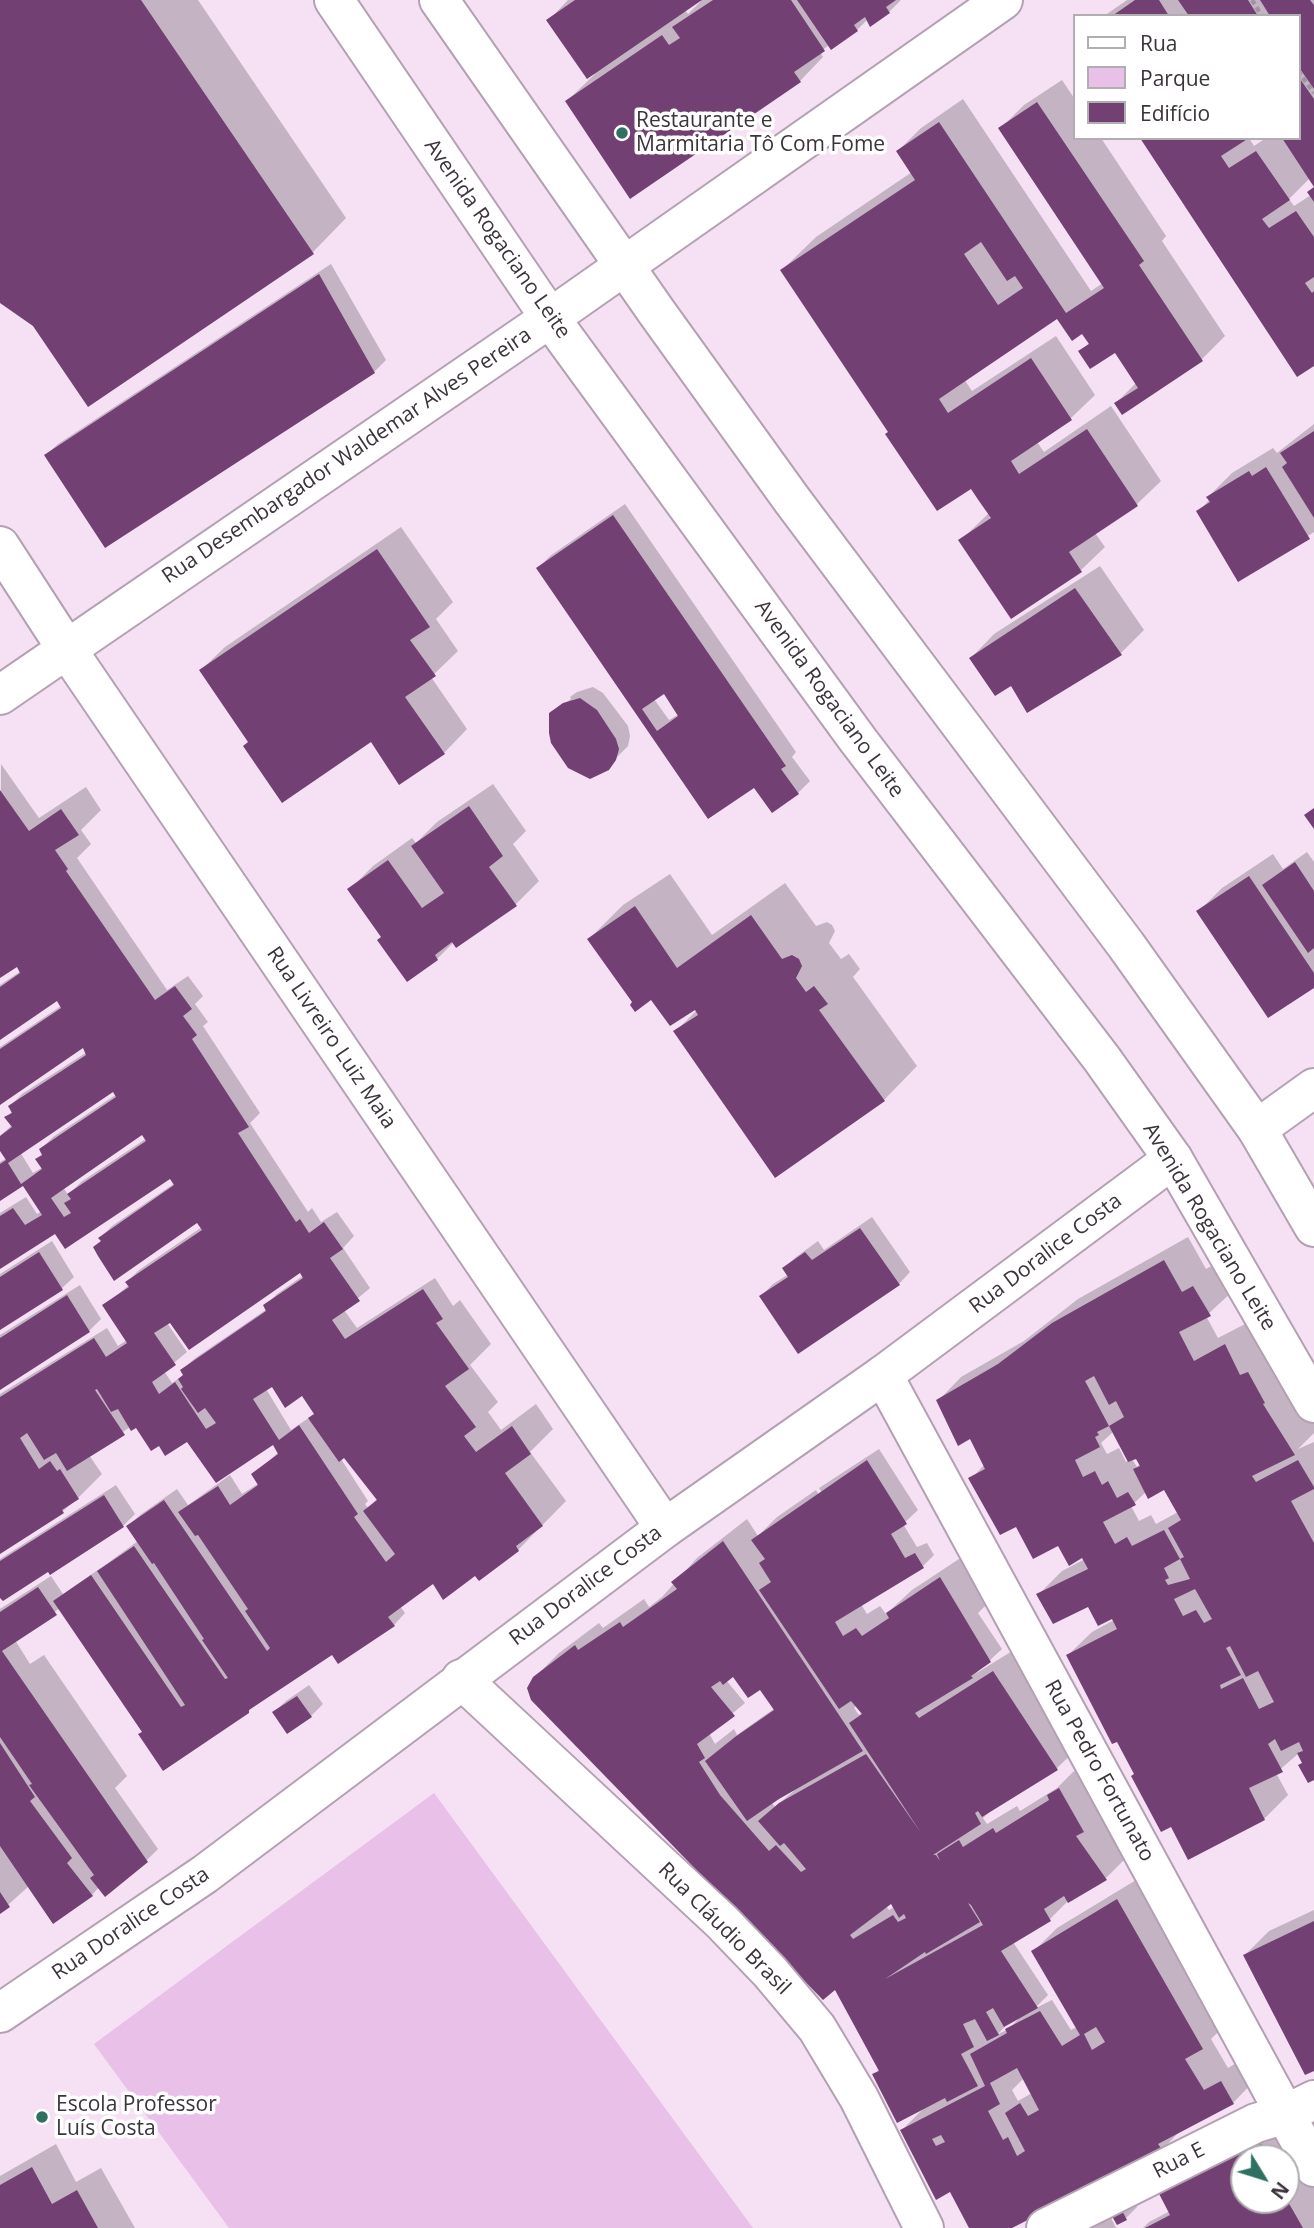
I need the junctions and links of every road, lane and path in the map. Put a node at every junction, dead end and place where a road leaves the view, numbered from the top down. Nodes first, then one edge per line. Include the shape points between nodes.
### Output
1 (334, 0) edge
2 (439, 0) edge
3 (1003, 0) edge
4 (1300, 74) edge
5 (1314, 93) edge
6 (624, 265) junction
7 (550, 318) junction
8 (0, 546) edge
9 (66, 648) junction
10 (0, 695) edge
11 (1314, 1088) edge
12 (1257, 1129) junction
13 (1173, 1159) junction
14 (1314, 1227) edge
15 (883, 1375) junction
16 (1314, 1403) edge
17 (665, 1528) junction
18 (461, 1679) junction
19 (0, 2013) edge
20 (1300, 2107) edge
21 (1314, 2167) edge
22 (924, 2228) edge
23 (1046, 2228) edge

1 - 7 street, Avenida Rogaciano Leite
2 - 6 street
3 - 6 street, Rua Desembargador Waldemar Alves Pereira
4 - 5 path
6 - 7 street, Rua Desembargador Waldemar Alves Pereira
6 - 12 street via 792,500 1126,944
7 - 9 street, Rua Desembargador Waldemar Alves Pereira
7 - 13 street, Avenida Rogaciano Leite via 858,740
8 - 9 street, Rua Livreiro Luiz Maia
9 - 10 street, Rua Desembargador Waldemar Alves Pereira
9 - 17 street, Rua Livreiro Luiz Maia
11 - 12 street
12 - 14 street
13 - 15 street, Rua Doralice Costa
13 - 16 street, Avenida Rogaciano Leite
15 - 17 street, Rua Doralice Costa
15 - 20 street, Rua Pedro Fortunato
17 - 18 street, Rua Doralice Costa
18 - 19 street, Rua Doralice Costa via 205,1874
18 - 22 street, Rua Cláudio Brasil via 770,1972 817,2028 852,2086
20 - 21 street, Rua Pedro Fortunato
20 - 23 street, Rua E via 1256,2123

